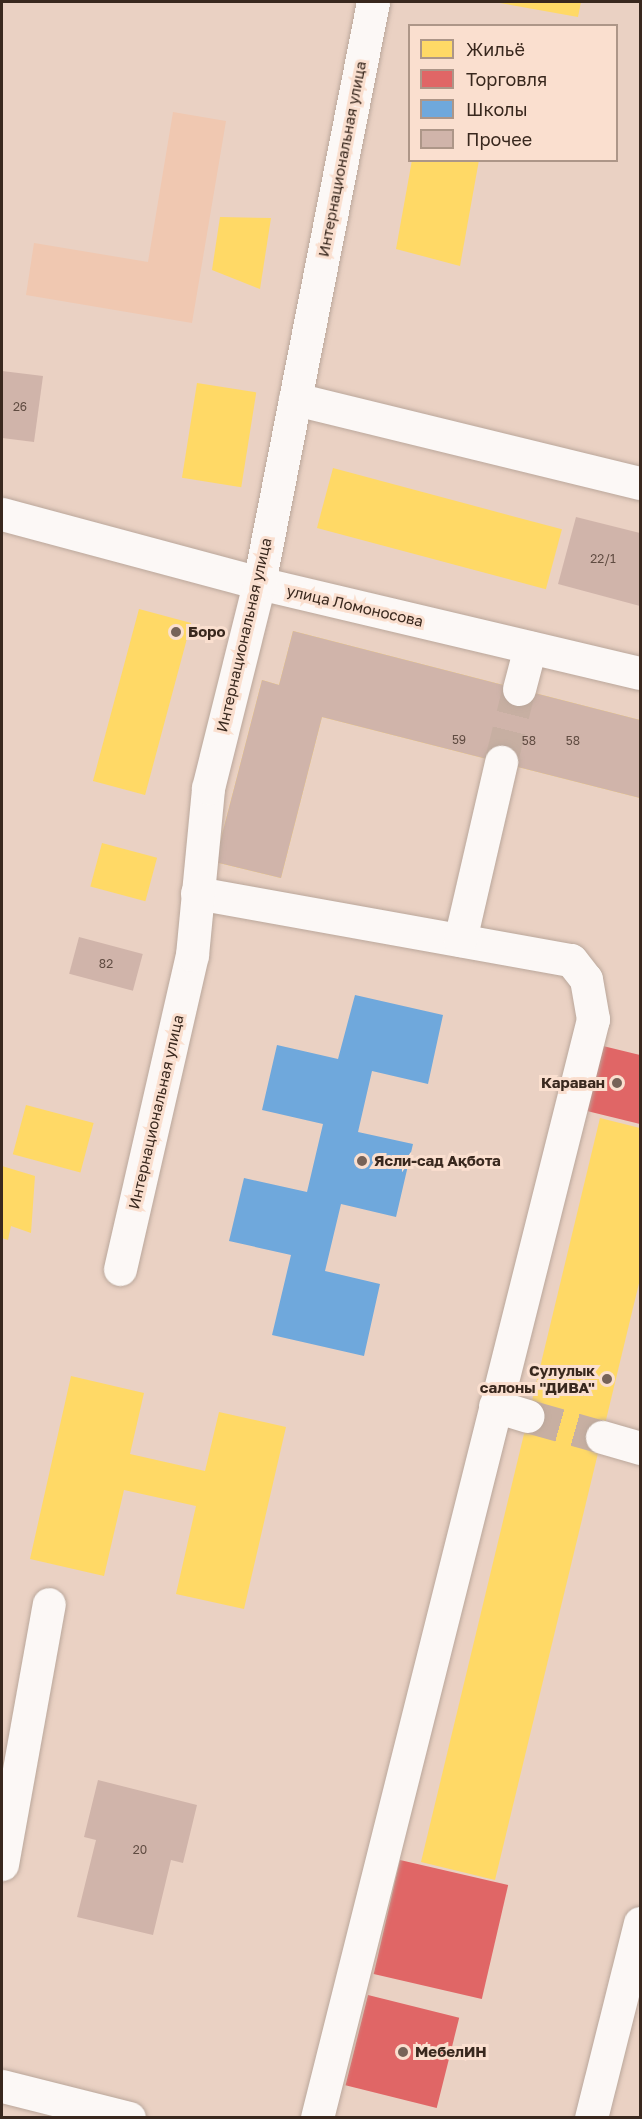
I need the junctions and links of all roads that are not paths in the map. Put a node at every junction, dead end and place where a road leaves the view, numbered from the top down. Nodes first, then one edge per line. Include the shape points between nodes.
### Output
1 (373, 2) edge
2 (295, 399) junction
3 (640, 483) edge
4 (2, 514) edge
5 (259, 583) junction
6 (530, 647) junction
7 (640, 673) edge
8 (519, 689) tunnel mouth
9 (501, 762) tunnel mouth
10 (196, 893) junction
11 (460, 940) junction
12 (120, 1269) dead end
13 (495, 1406) junction
14 (528, 1416) tunnel mouth
15 (602, 1437) tunnel mouth
16 (640, 1448) edge
17 (49, 1604) dead end
18 (2, 1864) edge
19 (640, 1923) edge
20 (2, 2086) edge
21 (129, 2118) edge
22 (316, 2118) edge
23 (591, 2118) edge

1 - 2 street, Интернациональная улица
2 - 3 street
2 - 5 street, Интернациональная улица
4 - 5 street, улица Ломоносова
5 - 6 street, улица Ломоносова
5 - 10 street, Интернациональная улица via 208,788
6 - 7 street, улица Ломоносова
6 - 8 street
9 - 11 street
10 - 11 street
10 - 12 street, Интернациональная улица via 192,955
11 - 13 street via 571,960 586,979 593,1019
13 - 14 street
13 - 22 street
15 - 16 street
17 - 18 street
19 - 23 street
20 - 21 street

